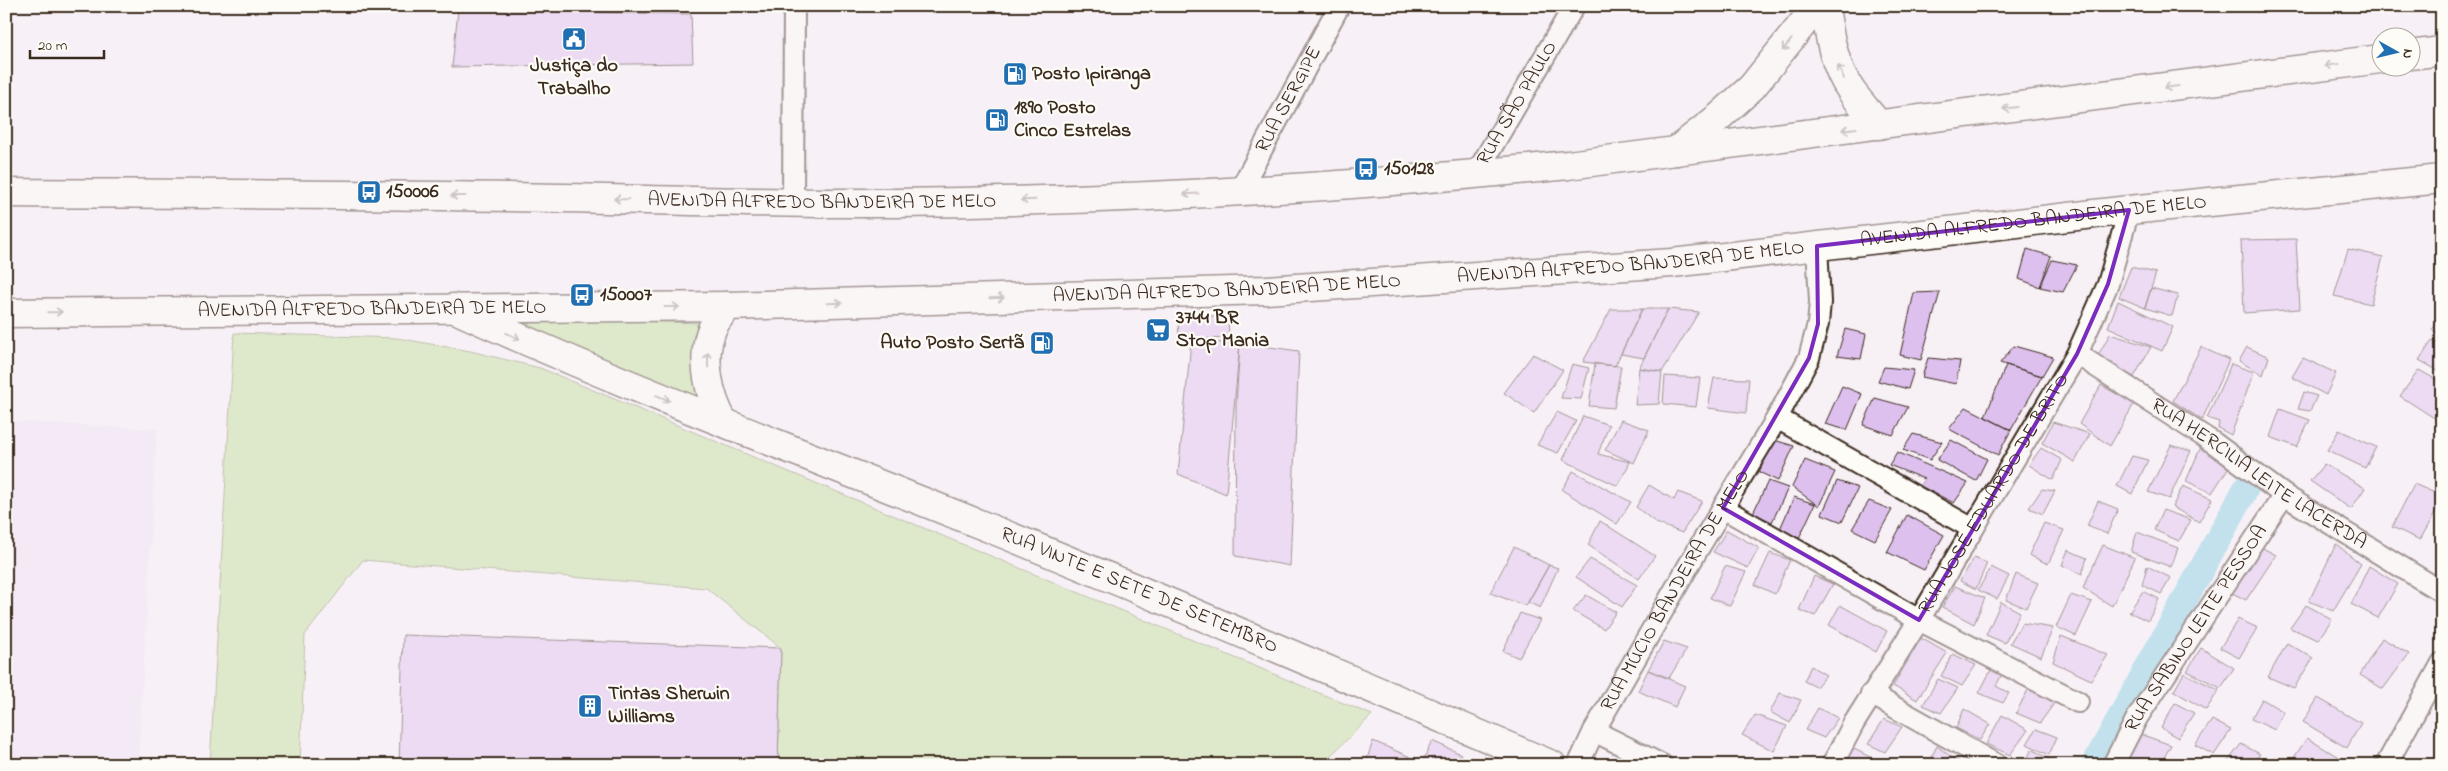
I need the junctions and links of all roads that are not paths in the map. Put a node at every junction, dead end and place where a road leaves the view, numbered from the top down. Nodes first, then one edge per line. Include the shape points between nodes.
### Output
1 (794, 6) edge
2 (1339, 6) edge
3 (1574, 6) edge
4 (1817, 6) edge
5 (1825, 6) edge
6 (2442, 51) edge
7 (2420, 54) edge
8 (2370, 60) edge
9 (1880, 125) junction
10 (1676, 151) junction
11 (1476, 174) junction
12 (2442, 179) edge
13 (1239, 192) junction
14 (6, 193) edge
15 (793, 204) junction
16 (2129, 210) junction
17 (1817, 246) junction
18 (728, 306) junction
19 (453, 308) junction
20 (6, 313) edge
21 (2077, 354) junction
22 (1777, 418) junction
23 (724, 423) junction
24 (2284, 495) junction
25 (1723, 508) junction
26 (1973, 529) junction
27 (2442, 592) edge
28 (1919, 620) junction
29 (2442, 663) edge
30 (1871, 694) junction
31 (2078, 702) dead end
32 (1594, 731) junction
33 (1552, 765) edge
34 (1578, 765) edge
35 (1662, 765) edge
36 (1832, 765) edge
37 (1997, 765) edge
38 (2113, 765) edge
39 (2386, 765) edge

1 - 15 street
2 - 13 street, RUA SERGIPE
3 - 11 street, RUA SÃO PAULO
4 -> 10 main road via 1752,87
9 -> 5 main road via 1851,92 1840,72
6 - 7 main road
8 -> 9 main road, AVENIDA ALFREDO BANDEIRA DE MELO
9 -> 10 main road, AVENIDA ALFREDO BANDEIRA DE MELO
10 - 11 main road, AVENIDA ALFREDO BANDEIRA DE MELO
11 - 13 main road, AVENIDA ALFREDO BANDEIRA DE MELO
12 - 16 main road, AVENIDA ALFREDO BANDEIRA DE MELO
13 -> 15 main road, AVENIDA ALFREDO BANDEIRA DE MELO via 1042,200
15 -> 14 main road, AVENIDA ALFREDO BANDEIRA DE MELO via 510,197
16 - 17 main road, AVENIDA ALFREDO BANDEIRA DE MELO
16 - 21 street, RUA JOSÉ EDUARDO DE BRITO via 2108,284
18 -> 17 main road, AVENIDA ALFREDO BANDEIRA DE MELO via 1266,290 1672,263
17 - 22 street, RUA MÚCIO BANDEIRA DE MELO via 1818,324 1808,358
19 -> 18 main road, AVENIDA ALFREDO BANDEIRA DE MELO
23 -> 18 main road via 714,402 707,355 712,329
20 -> 19 main road, AVENIDA ALFREDO BANDEIRA DE MELO
19 -> 23 main road, RUA VINTE E SETE DE SETEMBRO
21 - 24 street, RUA HERCILIA LEITE LACERDA via 2214,444
21 - 26 street, RUA JOSÉ EDUARDO DE BRITO
22 - 25 street, RUA MÚCIO BANDEIRA DE MELO
22 - 26 street
23 - 33 main road, RUA VINTE E SETE DE SETEMBRO via 981,525
24 - 27 street, RUA HERCILIA LEITE LACERDA
24 - 38 street, RUA SABINO LEITE PESSOA via 2137,718
25 - 28 street
25 - 32 street, RUA MÚCIO BANDEIRA DE MELO
26 - 28 street, RUA JOSÉ EDUARDO DE BRITO
28 - 30 street, RUA JOSÉ EDUARDO DE BRITO
28 - 31 street
29 - 39 street
30 - 36 street, RUA JOSÉ EDUARDO DE BRITO
30 - 37 street
32 - 34 street, RUA MÚCIO BANDEIRA DE MELO
32 - 35 street

